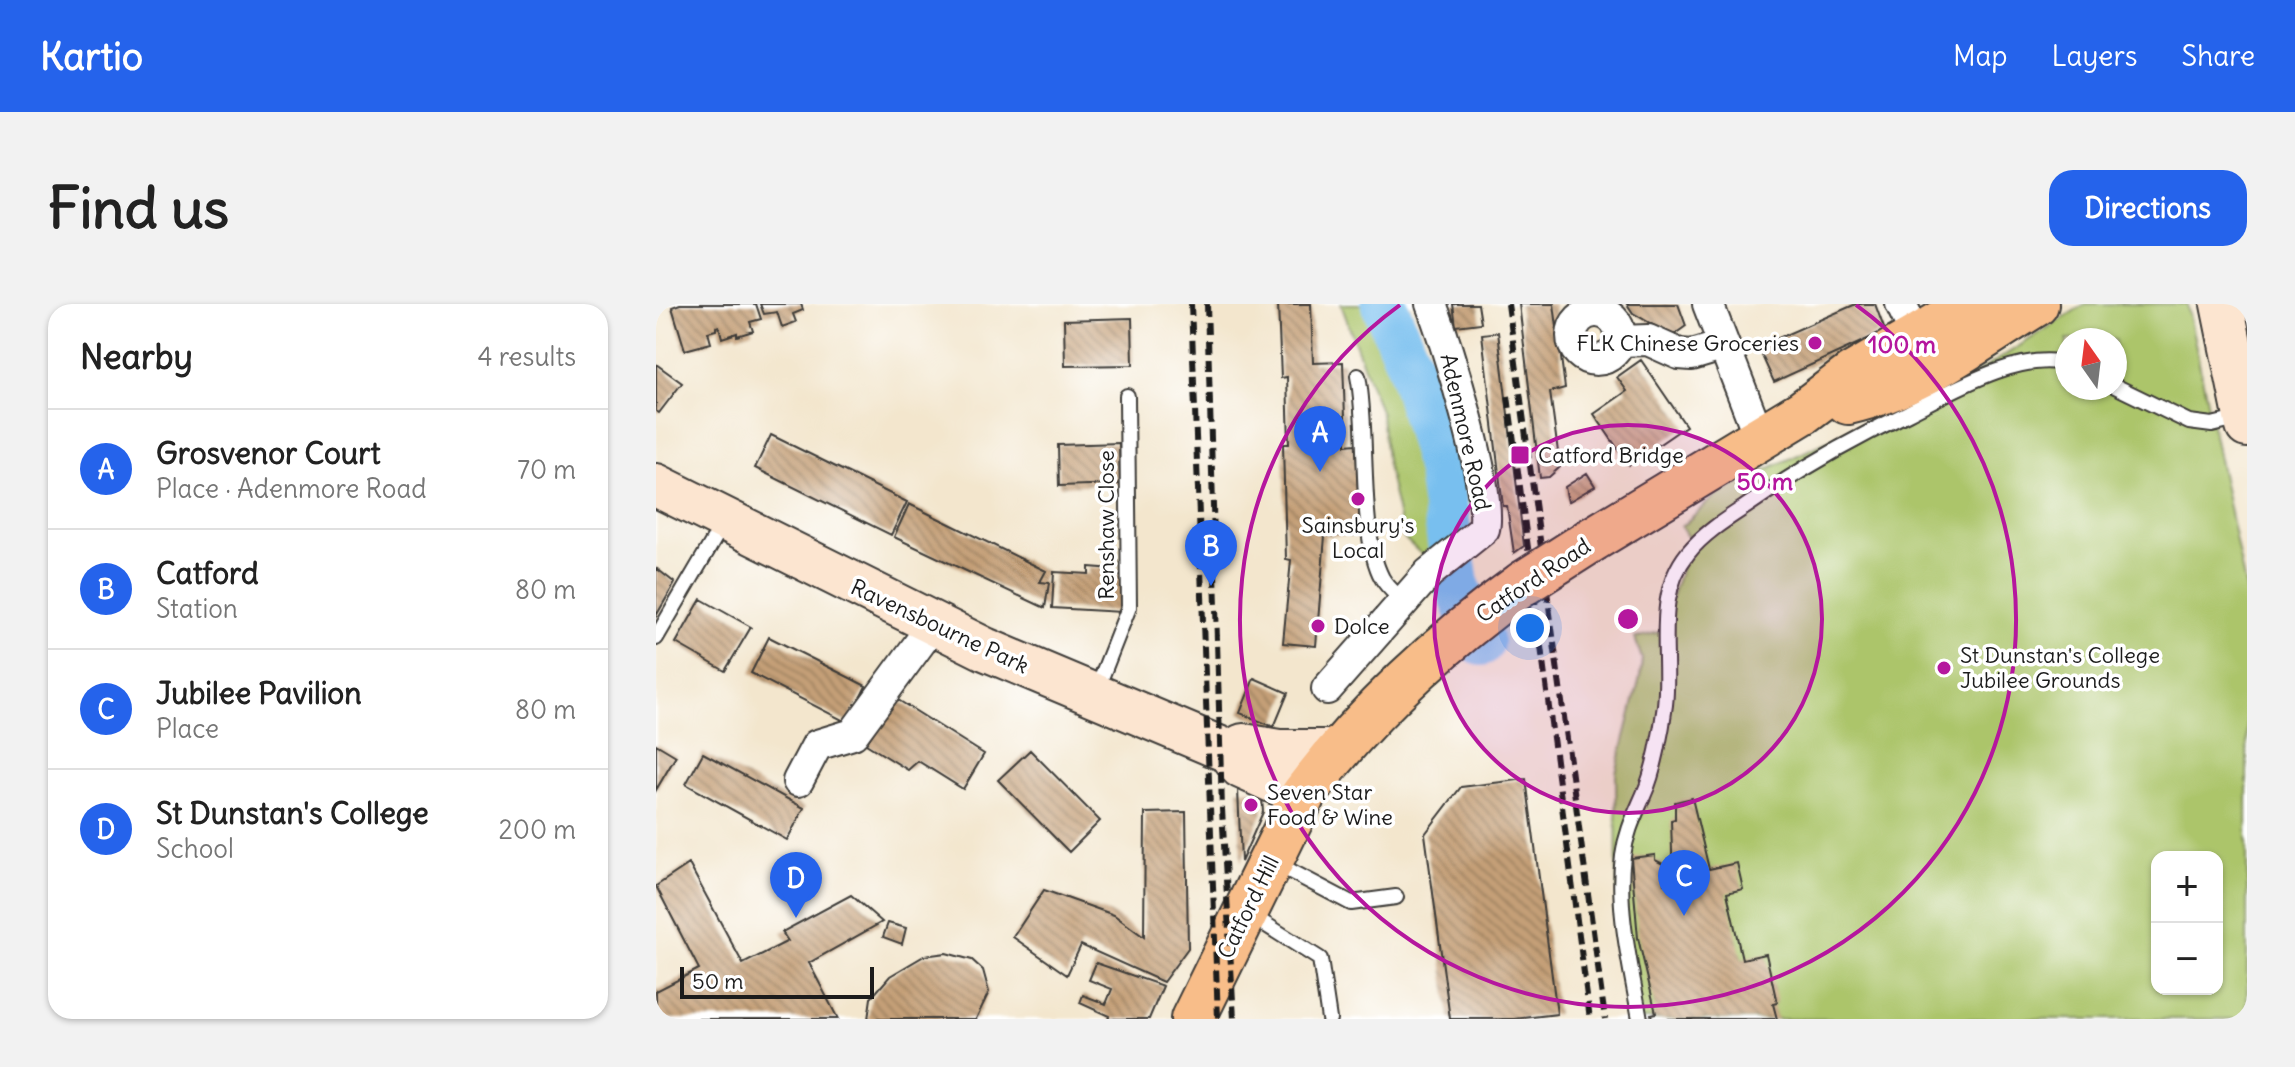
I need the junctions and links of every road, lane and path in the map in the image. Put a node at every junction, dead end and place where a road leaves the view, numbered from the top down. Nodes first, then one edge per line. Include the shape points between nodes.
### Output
1 (1431, 304) edge
2 (1708, 304) edge
3 (1974, 304) edge
4 (2222, 304) edge
5 (2022, 308) edge
6 (1909, 321) edge
7 (1620, 341) dead end
8 (1722, 346) junction
9 (2055, 363) edge
10 (1358, 376) dead end
11 (2127, 392) edge
12 (1127, 396) dead end
13 (1803, 412) junction
14 (2246, 422) edge
15 (1759, 436) junction
16 (656, 485) edge
17 (725, 522) junction
18 (1403, 601) junction
19 (933, 625) junction
20 (656, 638) edge
21 (1327, 689) dead end
22 (1094, 695) junction
23 (1339, 749) junction
24 (1230, 752) junction
25 (798, 781) dead end
26 (1303, 795) junction
27 (1271, 861) junction
28 (1396, 897) dead end
29 (1245, 911) junction
30 (1193, 1019) edge
31 (1329, 1019) edge
32 (1640, 1019) edge

1 - 18 street, Adenmore Road via 1456,374 1486,519 1484,529
2 - 8 street
3 - 6 highway, Catford Road
4 - 14 street
5 - 13 highway, Catford Road via 1935,366 1865,398
6 - 13 highway, Catford Road
7 - 8 street via 1648,340 1692,355
8 - 15 street
9 - 32 lane via 2008,368 1873,429 1760,497 1689,552 1670,580 1665,704 1645,793 1632,813 1622,858
10 - 18 lane via 1371,535 1382,578
11 - 14 lane via 2189,422
12 - 22 lane, Renshaw Close via 1129,607
13 - 15 highway, Catford Road
15 - 23 highway, Catford Road, bridge via 1550,565 1467,623
16 - 17 street, Ravensbourne Park
17 - 19 street, Ravensbourne Park
17 - 20 lane
18 - 21 street, Adenmore Road
19 - 22 street, Ravensbourne Park
19 - 25 street via 853,734 817,745
22 - 24 street, Ravensbourne Park
23 - 24 street, Ravensbourne Park via 1296,739 1243,745
23 - 26 highway, Catford Road
24 - 26 street, Ravensbourne Park via 1241,767
26 - 27 highway, Catford Hill
27 - 28 lane via 1351,903
27 - 29 highway, Catford Hill
29 - 30 highway, Catford Hill
29 - 31 lane via 1320,959

